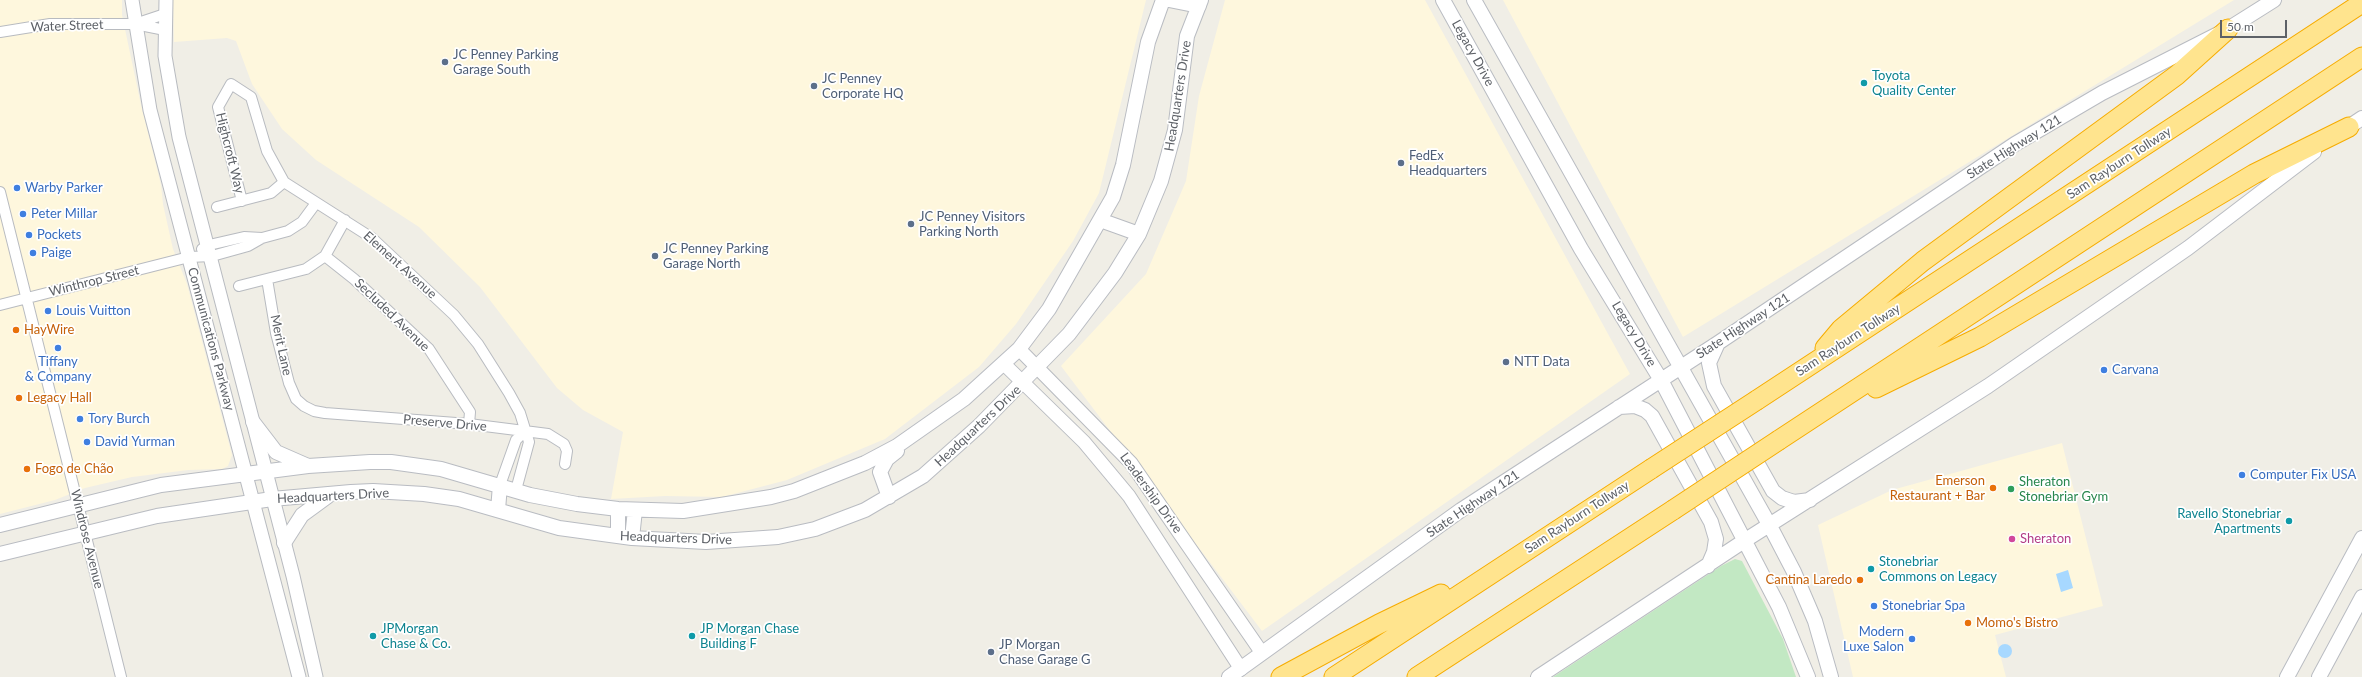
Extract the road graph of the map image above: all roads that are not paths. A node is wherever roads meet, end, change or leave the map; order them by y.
1 (132, 0) edge
2 (166, 0) edge
3 (1163, 0) edge
4 (1169, 0) edge
5 (1443, 0) edge
6 (1474, 0) edge
7 (2274, 0) edge
8 (1200, 3) edge
9 (2362, 3) edge
10 (165, 14) junction
11 (135, 24) junction
12 (165, 30) junction
13 (2228, 30) junction
14 (0, 32) edge
15 (2362, 58) edge
16 (230, 84) joint
17 (2355, 122) edge
18 (284, 182) junction
19 (0, 192) edge
20 (242, 201) junction
21 (316, 203) junction
22 (216, 207) dead end
23 (345, 220) junction
24 (1100, 220) junction
25 (1139, 234) junction
26 (210, 250) junction
27 (325, 256) junction
28 (189, 257) junction
29 (267, 279) junction
30 (239, 286) dead end
31 (28, 298) junction
32 (0, 305) edge
33 (1718, 344) junction
34 (1019, 349) junction
35 (1813, 363) junction
36 (1004, 364) junction
37 (1682, 366) junction
38 (1038, 368) junction
39 (1661, 380) junction
40 (1024, 382) junction
41 (304, 406) joint
42 (1619, 407) junction
43 (1818, 415) junction
44 (253, 422) junction
45 (932, 423) junction
46 (469, 424) junction
47 (525, 431) junction
48 (565, 464) dead end
49 (308, 466) junction
50 (265, 472) junction
51 (247, 474) junction
52 (500, 485) junction
53 (516, 490) junction
54 (331, 494) junction
55 (889, 497) junction
56 (272, 499) junction
57 (1810, 500) junction
58 (254, 502) junction
59 (78, 505) junction
60 (618, 509) junction
61 (498, 510) junction
62 (635, 510) junction
63 (0, 525) edge
64 (1770, 526) junction
65 (86, 532) junction
66 (625, 537) junction
67 (2362, 538) edge
68 (1744, 541) junction
69 (284, 543) junction
70 (0, 554) edge
71 (1511, 560) junction
72 (1708, 566) junction
73 (2362, 597) edge
74 (1262, 653) junction
75 (1241, 669) junction
76 (121, 677) edge
77 (299, 677) edge
78 (316, 677) edge
79 (1229, 677) edge
80 (1281, 677) edge
81 (1334, 677) edge
82 (1417, 677) edge
83 (1538, 677) edge
84 (1808, 677) edge
85 (1831, 677) edge
86 (2287, 677) edge
87 (2320, 677) edge

1 - 11 street, Communications Parkway
2 - 10 street, Communications Parkway
3 - 24 main road, Headquarters Drive
4 - 8 main road
5 - 39 main road, Legacy Drive
6 - 37 main road, Legacy Drive
7 - 13 main road, State Highway 121
8 - 25 main road, Headquarters Drive
9 - 35 highway, Sam Rayburn Tollway
10 - 11 street, Water Street
10 - 12 street, Communications Parkway
11 - 12 street, Water Street
11 - 14 street, Water Street
11 - 28 street, Communications Parkway
12 - 26 street, Communications Parkway
13 - 33 main road, State Highway 121
13 - 35 highway
15 - 43 highway
16 - 18 street, Element Avenue
16 - 20 street, Highcroft Way
17 - 43 highway
17 - 57 main road
18 - 20 street
18 - 21 street, Element Avenue
19 - 31 street, Windrose Avenue
20 - 22 street
21 - 23 street, Element Avenue
21 - 26 street, Winthrop Street
23 - 27 street
23 - 47 street, Element Avenue
24 - 25 main road
24 - 34 main road, Headquarters Drive
25 - 38 main road, Headquarters Drive
26 - 28 street, Winthrop Street
26 - 44 street, Communications Parkway
27 - 29 street
27 - 46 street, Secluded Avenue
28 - 31 street, Winthrop Street
28 - 51 street, Communications Parkway
29 - 30 street
29 - 41 street, Merit Lane
31 - 32 street, Winthrop Street
31 - 59 street, Windrose Avenue
33 - 37 main road, State Highway 121
33 - 57 main road
34 - 36 main road, Headquarters Drive
34 - 38 street, Leadership Drive
35 - 71 highway, Sam Rayburn Tollway, bridge
36 - 40 street, Leadership Drive
36 - 45 main road, Headquarters Drive
37 - 39 main road, State Highway 121
37 - 64 main road, Legacy Drive
38 - 40 main road, Headquarters Drive
38 - 74 street, Leadership Drive
39 - 42 main road, State Highway 121
39 - 68 main road, Legacy Drive
40 - 55 main road, Headquarters Drive
40 - 75 street, Leadership Drive
41 - 46 street, Preserve Drive
42 - 72 main road
42 - 74 main road, State Highway 121
43 - 82 highway, bridge
44 - 49 main road
44 - 50 street, Communications Parkway
45 - 55 main road
45 - 62 main road, Headquarters Drive
46 - 47 street, Preserve Drive
47 - 48 street, Preserve Drive
47 - 52 street
47 - 53 street, Element Avenue
49 - 50 main road, Headquarters Drive
49 - 52 main road, Headquarters Drive
50 - 51 main road, Headquarters Drive
50 - 56 street, Communications Parkway
51 - 58 street, Communications Parkway
51 - 59 main road, Headquarters Drive
52 - 53 main road, Headquarters Drive
52 - 61 main road
53 - 60 main road, Headquarters Drive
53 - 61 main road
54 - 56 main road, Headquarters Drive
54 - 61 main road, Headquarters Drive
54 - 69 main road
55 - 66 main road, Headquarters Drive
56 - 58 main road, Headquarters Drive
56 - 69 street, Communications Parkway
57 - 64 main road
58 - 65 main road, Headquarters Drive
58 - 77 street, Communications Parkway
59 - 63 main road, Headquarters Drive
59 - 65 street, Windrose Avenue
60 - 62 main road, Headquarters Drive
60 - 66 main road
61 - 66 main road, Headquarters Drive
62 - 66 main road
64 - 68 main road
64 - 85 main road, Legacy Drive
65 - 70 main road, Headquarters Drive
65 - 76 street, Windrose Avenue
67 - 86 main road
68 - 72 main road
68 - 84 main road, Legacy Drive
69 - 78 street, Communications Parkway
71 - 80 highway
71 - 81 highway, Sam Rayburn Tollway
72 - 83 main road
73 - 87 main road
74 - 75 main road, State Highway 121
75 - 79 main road, State Highway 121

